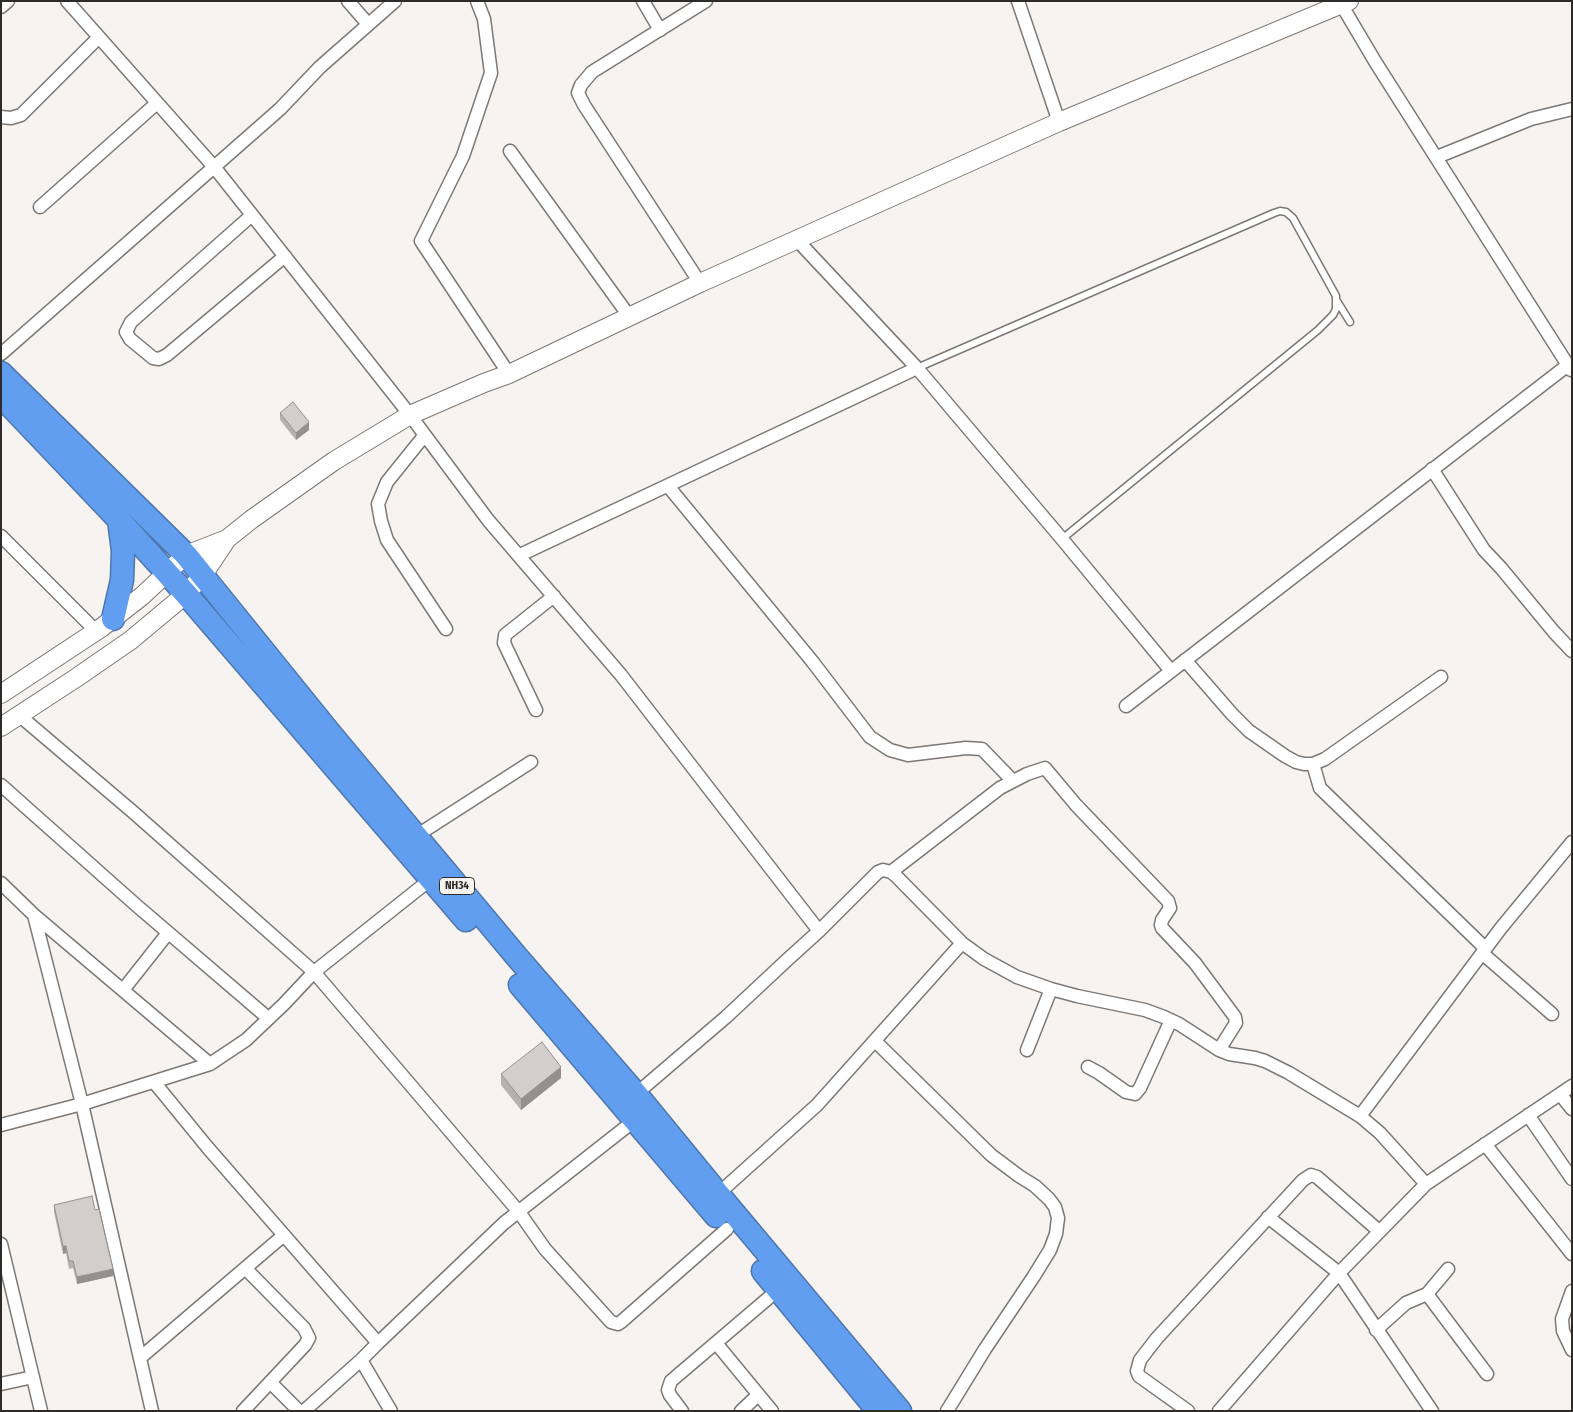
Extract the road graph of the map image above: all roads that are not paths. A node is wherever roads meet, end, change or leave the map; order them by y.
1 (8, 1) edge
2 (67, 1) edge
3 (348, 1) edge
4 (395, 1) edge
5 (477, 1) edge
6 (642, 1) edge
7 (706, 1) edge
8 (1018, 1) edge
9 (1343, 2) edge
10 (1, 7) edge
11 (368, 24) junction
12 (660, 30) junction
13 (99, 37) junction
14 (157, 103) junction
15 (1572, 109) edge
16 (1, 117) edge
17 (1060, 122) junction
18 (510, 151) dead end
19 (1437, 157) junction
20 (215, 168) junction
21 (40, 207) dead end
22 (252, 215) junction
23 (797, 240) junction
24 (285, 256) junction
25 (700, 283) junction
26 (1337, 301) junction
27 (629, 316) junction
28 (1350, 322) dead end
29 (1, 354) edge
30 (917, 368) junction
31 (1570, 368) edge
32 (1, 373) edge
33 (509, 374) junction
34 (1, 396) edge
35 (410, 415) junction
36 (424, 436) junction
37 (1432, 470) junction
38 (668, 486) junction
39 (119, 520) junction
40 (1, 536) edge
41 (227, 539) junction
42 (1062, 539) junction
43 (186, 555) junction
44 (520, 555) junction
45 (167, 573) junction
46 (203, 575) junction
47 (186, 594) junction
48 (554, 596) junction
49 (105, 625) junction
50 (446, 629) dead end
51 (1572, 651) edge
52 (1186, 660) junction
53 (1171, 671) junction
54 (1441, 677) dead end
55 (1, 694) edge
56 (1126, 706) dead end
57 (536, 710) dead end
58 (20, 716) junction
59 (1, 727) edge
60 (531, 762) dead end
61 (1313, 764) junction
62 (1013, 781) junction
63 (1, 785) edge
64 (416, 836) junction
65 (1572, 842) edge
66 (891, 872) junction
67 (431, 879) junction
68 (1, 883) edge
69 (34, 915) junction
70 (819, 931) junction
71 (168, 933) junction
72 (962, 943) junction
73 (1484, 951) junction
74 (314, 972) junction
75 (1051, 989) junction
76 (122, 990) junction
77 (1552, 1014) dead end
78 (268, 1018) junction
79 (1171, 1020) junction
80 (875, 1041) junction
81 (1027, 1050) dead end
82 (1219, 1050) junction
83 (210, 1064) junction
84 (1088, 1067) dead end
85 (154, 1082) junction
86 (1572, 1086) edge
87 (636, 1094) junction
88 (1560, 1094) junction
89 (82, 1104) junction
90 (1572, 1108) edge
91 (1360, 1116) junction
92 (1528, 1116) junction
93 (635, 1120) junction
94 (1, 1125) edge
95 (1485, 1144) junction
96 (1572, 1179) edge
97 (1426, 1184) junction
98 (718, 1194) junction
99 (519, 1212) junction
100 (1268, 1217) junction
101 (727, 1229) junction
102 (1379, 1231) junction
103 (284, 1235) junction
104 (1, 1244) edge
105 (1572, 1254) edge
106 (245, 1268) junction
107 (1448, 1269) dead end
108 (1339, 1274) junction
109 (779, 1289) junction
110 (1572, 1291) edge
111 (1427, 1294) junction
112 (1376, 1330) junction
113 (378, 1343) junction
114 (716, 1343) junction
115 (1572, 1350) edge
116 (140, 1358) junction
117 (362, 1360) junction
118 (1487, 1374) dead end
119 (33, 1377) junction
120 (270, 1382) junction
121 (1, 1384) edge
122 (758, 1395) junction
123 (41, 1411) edge
124 (152, 1411) edge
125 (243, 1411) edge
126 (299, 1411) edge
127 (304, 1411) edge
128 (391, 1411) edge
129 (682, 1411) edge
130 (741, 1411) edge
131 (772, 1411) edge
132 (878, 1411) edge
133 (900, 1411) edge
134 (947, 1411) edge
135 (1188, 1411) edge
136 (1219, 1411) edge
137 (1432, 1411) edge

1 - 10 street
2 - 13 street
3 - 11 street
4 - 11 street
5 - 33 street
6 - 12 street
7 - 12 street
8 - 17 street
9 - 17 street
9 - 19 street
11 - 20 street
12 - 25 street
13 - 14 street
13 - 16 street
14 - 20 street
14 - 21 street
15 - 19 street
17 - 23 street
18 - 27 street
19 - 31 street
20 - 22 street
20 - 29 street
22 - 24 street
22 - 24 street
23 - 25 street
23 - 30 street
24 - 35 street
25 - 27 street
26 - 28 lane
26 - 30 lane
26 - 42 lane
27 - 33 street
30 - 38 street
30 - 42 street
31 - 37 street
32 - 43 highway, NH34
33 - 35 street
34 - 39 highway, NH34
35 - 36 street
35 - 41 street
36 - 44 street
36 - 50 street
37 - 51 street
37 - 52 street
38 - 44 street
38 - 62 street
39 - 45 highway, NH34
39 - 49 highway
40 - 49 street
41 - 43 street
41 - 46 street
42 - 53 street
43 - 45 street
43 - 46 highway, NH34
44 - 48 street
45 - 47 highway, NH34
45 - 49 street
46 - 47 street
46 - 64 highway, NH34
47 - 58 street
47 - 67 highway, NH34
48 - 57 street
48 - 70 street
49 - 55 street
52 - 53 street
52 - 61 street
53 - 56 street
54 - 61 street
58 - 59 street
58 - 74 street
60 - 64 street
61 - 73 street
62 - 66 street
62 - 82 street
63 - 71 street
64 - 87 highway, NH34
65 - 73 street
66 - 70 street
66 - 72 street
67 - 74 street
67 - 93 highway, NH34
68 - 69 street
69 - 76 street
69 - 89 street
70 - 87 street
71 - 76 street
71 - 78 street
72 - 75 street
72 - 80 street
73 - 77 street
73 - 91 street
74 - 78 street
74 - 99 street
75 - 79 street
75 - 81 street
76 - 83 street
78 - 83 street
79 - 82 street
79 - 84 street
80 - 98 street
80 - 134 street
82 - 91 street
83 - 85 street
85 - 89 street
85 - 103 street
86 - 88 street
87 - 98 highway, NH34
88 - 90 street
88 - 92 street
89 - 94 street
89 - 116 street
91 - 97 street
92 - 95 street
92 - 96 street
93 - 99 street
93 - 101 highway, NH34
95 - 97 street
95 - 105 street
97 - 102 street
98 - 133 highway, NH34
99 - 101 street
99 - 113 street
100 - 102 street
100 - 108 street
100 - 135 street
101 - 109 highway, NH34
102 - 108 street
103 - 106 street
103 - 113 street
104 - 119 street
106 - 116 street
106 - 120 street
107 - 111 street
108 - 112 street
108 - 136 street
109 - 114 street
109 - 132 highway, NH34
110 - 115 street
111 - 112 street
111 - 118 street
112 - 137 street
113 - 117 street
114 - 122 street
114 - 129 street
116 - 124 street
117 - 127 street
117 - 128 street
119 - 121 street
119 - 123 street
120 - 125 street
120 - 126 street
122 - 130 street
122 - 131 street

